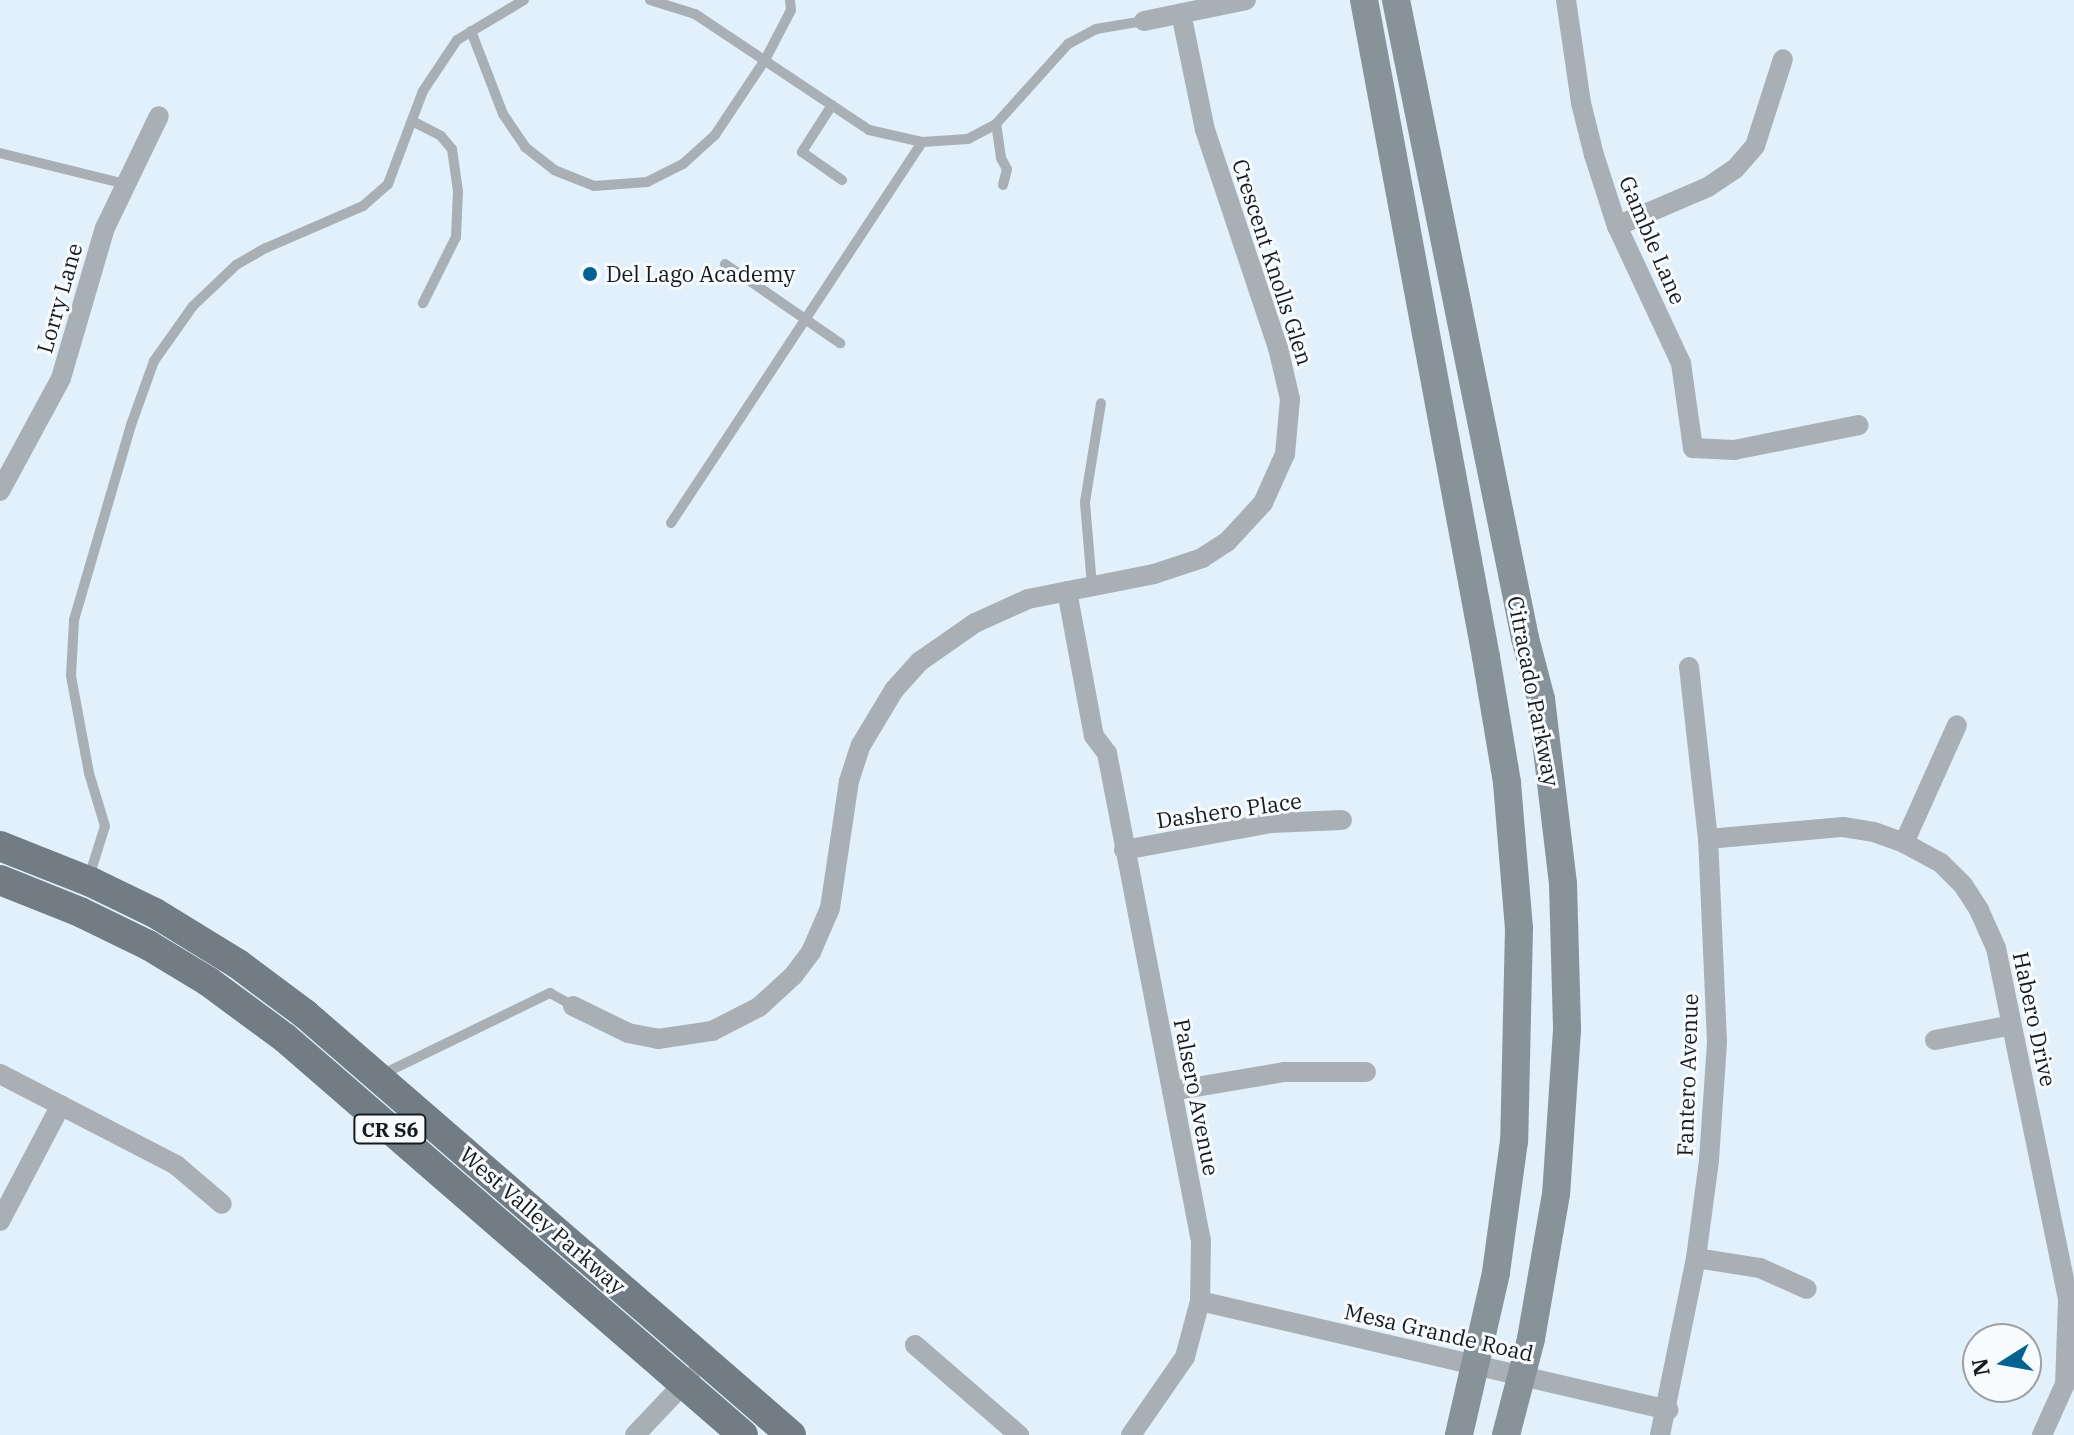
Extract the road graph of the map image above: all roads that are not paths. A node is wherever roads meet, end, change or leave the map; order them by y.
1 (524, 0) edge
2 (650, 0) edge
3 (790, 0) edge
4 (1246, 0) edge
5 (1364, 0) edge
6 (1396, 0) edge
7 (1566, 0) edge
8 (1181, 13) junction
9 (1144, 21) joint
10 (471, 31) junction
11 (1783, 59) dead end
12 (765, 60) junction
13 (832, 105) junction
14 (159, 116) dead end
15 (414, 122) junction
16 (996, 124) junction
17 (922, 142) junction
18 (0, 153) edge
19 (842, 180) dead end
20 (125, 184) junction
21 (1003, 185) dead end
22 (1617, 226) junction
23 (725, 264) dead end
24 (423, 303) dead end
25 (806, 319) junction
26 (840, 343) dead end
27 (1101, 403) dead end
28 (1859, 425) dead end
29 (0, 491) edge
30 (671, 523) dead end
31 (1092, 586) junction
32 (1067, 591) junction
33 (1689, 667) dead end
34 (1957, 725) dead end
35 (1342, 820) dead end
36 (1708, 839) junction
37 (1904, 843) junction
38 (0, 846) edge
39 (1124, 850) junction
40 (0, 880) edge
41 (88, 880) junction
42 (573, 1006) joint
43 (2012, 1025) junction
44 (1935, 1040) dead end
45 (1366, 1072) dead end
46 (0, 1074) edge
47 (378, 1077) junction
48 (1172, 1091) junction
49 (61, 1105) junction
50 (222, 1204) dead end
51 (0, 1221) edge
52 (1696, 1258) junction
53 (1807, 1289) dead end
54 (1200, 1301) junction
55 (915, 1345) dead end
56 (705, 1361) junction
57 (1477, 1366) junction
58 (1522, 1377) junction
59 (684, 1384) junction
60 (1668, 1410) junction
61 (635, 1435) edge
62 (743, 1435) edge
63 (791, 1435) edge
64 (1019, 1435) edge
65 (1131, 1435) edge
66 (1459, 1435) edge
67 (1506, 1435) edge
68 (1660, 1435) edge
69 (2042, 1435) edge

1 - 10 lane
2 - 12 lane
3 - 12 lane
4 - 8 street
5 - 57 street, Citracado Parkway
6 - 58 street, Citracado Parkway
7 - 22 street, Gamble Lane
8 - 9 street
8 - 31 street, Crescent Knolls Glen
9 - 16 lane
10 - 12 lane
10 - 15 lane
11 - 22 street
12 - 13 lane
13 - 17 lane
13 - 19 lane
14 - 20 street, Lorry Lane
15 - 24 lane
15 - 41 lane
16 - 17 lane
16 - 21 lane
17 - 25 lane
18 - 20 lane
20 - 29 street, Lorry Lane
22 - 28 street, Gamble Lane
23 - 25 lane
25 - 26 lane
25 - 30 lane
27 - 31 lane
31 - 32 street, Crescent Knolls Glen
32 - 39 street, Palsero Avenue
32 - 42 street, Crescent Knolls Glen
33 - 36 street, Fantero Avenue
34 - 37 street
35 - 39 street, Dashero Place
36 - 37 street, Habero Drive
36 - 52 street, Fantero Avenue
37 - 43 street, Habero Drive
38 - 41 main road, West Valley Parkway / CR S6
39 - 48 street, Palsero Avenue
40 - 59 main road, West Valley Parkway / CR S6
41 - 47 main road, West Valley Parkway / CR S6
42 - 47 lane
43 - 44 street
43 - 69 street, Habero Drive
45 - 48 street
46 - 49 street
47 - 56 main road, West Valley Parkway / CR S6
48 - 54 street, Palsero Avenue
49 - 50 street
49 - 51 street
52 - 53 street
52 - 60 street, Fantero Avenue
54 - 57 street, Mesa Grande Road
54 - 65 street, Palsero Avenue
55 - 64 street
56 - 59 street
56 - 63 main road, West Valley Parkway / CR S6
57 - 58 street, Mesa Grande Road
57 - 66 street, Citracado Parkway
58 - 60 street, Mesa Grande Road
58 - 67 street, Citracado Parkway
59 - 61 street
59 - 62 main road, West Valley Parkway / CR S6
60 - 68 street, Fantero Avenue

